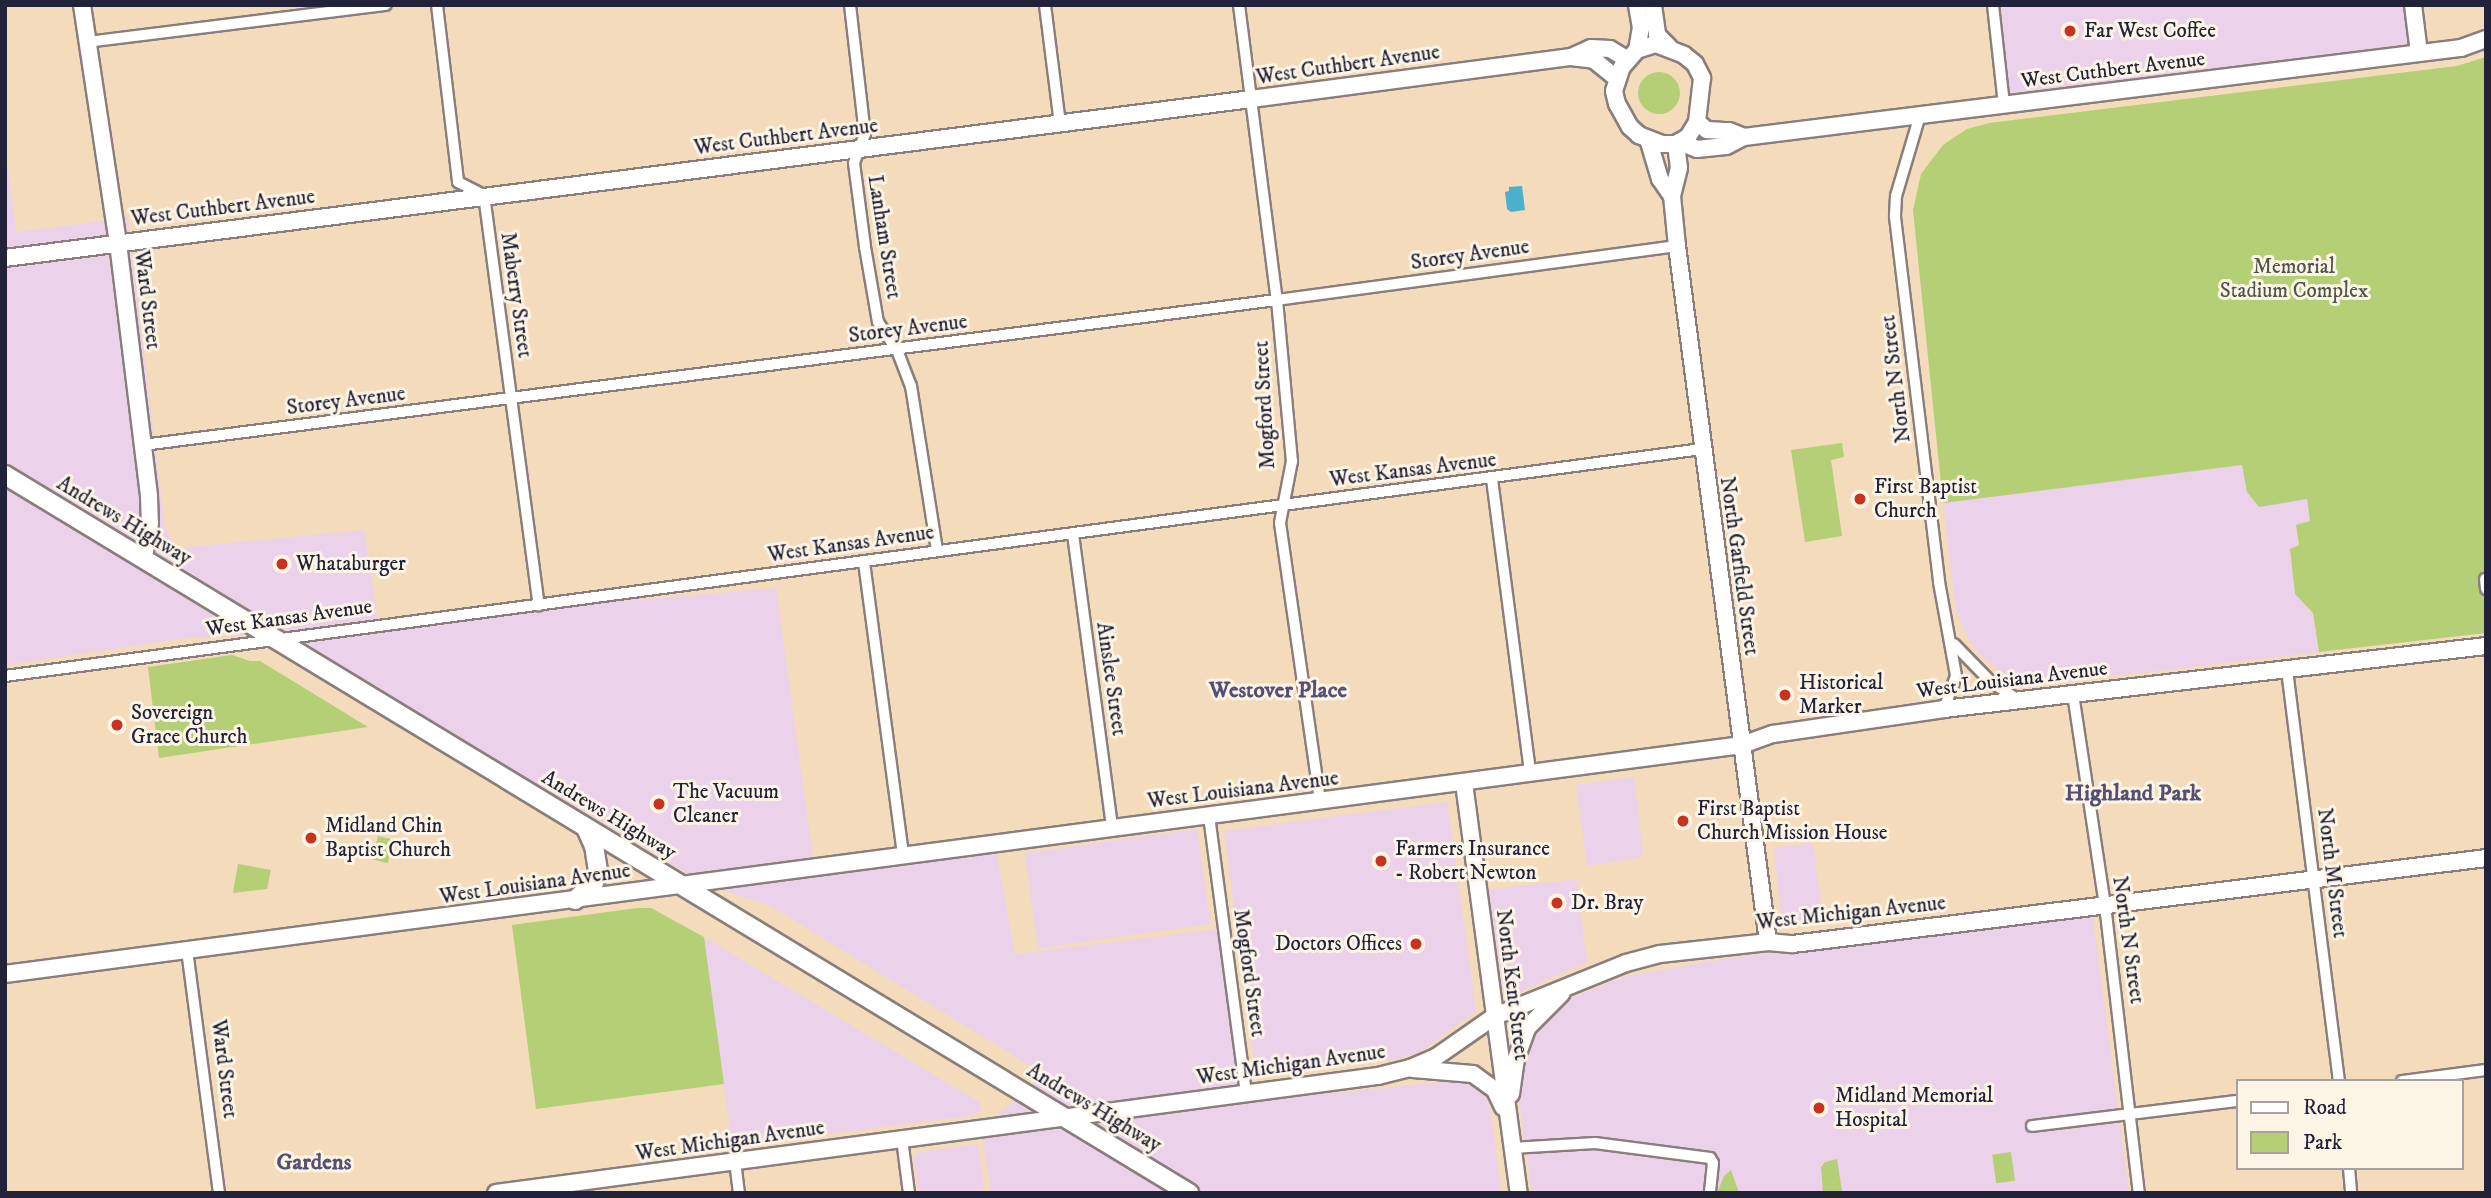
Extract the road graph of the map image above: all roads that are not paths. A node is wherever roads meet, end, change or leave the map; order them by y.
1 (82, 5) edge
2 (386, 5) edge
3 (437, 5) edge
4 (850, 5) edge
5 (1045, 5) edge
6 (1240, 5) edge
7 (1637, 5) edge
8 (1653, 5) edge
9 (1993, 5) edge
10 (2413, 5) edge
11 (2486, 38) edge
12 (87, 42) junction
13 (1669, 47) junction
14 (2419, 54) junction
15 (1633, 55) junction
16 (1572, 57) junction
17 (1616, 78) junction
18 (1251, 99) junction
19 (2004, 105) junction
20 (1920, 114) junction
21 (1697, 122) junction
22 (1060, 124) junction
23 (1744, 137) junction
24 (1648, 139) junction
25 (1677, 143) junction
26 (860, 149) junction
27 (484, 195) junction
28 (1672, 197) junction
29 (118, 243) junction
30 (1677, 246) junction
31 (5, 258) edge
32 (1277, 300) junction
33 (897, 350) junction
34 (511, 400) junction
35 (143, 445) junction
36 (1702, 449) junction
37 (5, 475) edge
38 (1492, 479) junction
39 (1283, 506) junction
40 (1073, 534) junction
41 (937, 551) junction
42 (144, 558) junction
43 (864, 562) junction
44 (540, 605) junction
45 (274, 640) junction
46 (1952, 642) junction
47 (2486, 646) edge
48 (2287, 670) junction
49 (5, 676) edge
50 (2073, 694) junction
51 (2017, 699) junction
52 (1944, 709) junction
53 (1742, 745) junction
54 (1530, 773) junction
55 (1464, 783) junction
56 (1320, 801) junction
57 (1209, 816) junction
58 (1112, 828) junction
59 (587, 830) junction
60 (903, 855) junction
61 (2486, 858) edge
62 (2314, 879) junction
63 (681, 885) junction
64 (575, 900) junction
65 (2105, 905) junction
66 (1768, 942) junction
67 (187, 950) junction
68 (5, 974) edge
69 (1569, 987) junction
70 (1494, 1016) junction
71 (1410, 1068) junction
72 (2486, 1070) edge
73 (2339, 1079) edge
74 (2417, 1079) edge
75 (1246, 1094) junction
76 (2236, 1101) edge
77 (2131, 1114) junction
78 (1065, 1117) junction
79 (1508, 1117) junction
80 (2032, 1125) dead end
81 (902, 1139) junction
82 (1512, 1148) junction
83 (735, 1161) junction
84 (2348, 1170) edge
85 (219, 1193) edge
86 (496, 1193) edge
87 (739, 1193) edge
88 (909, 1193) edge
89 (1189, 1193) edge
90 (1519, 1193) edge
91 (1710, 1193) edge
92 (2139, 1193) edge
93 (2351, 1193) edge

1 - 12 street, Ward Street
2 - 12 street
3 - 27 street
4 - 26 street, Lanham Street
5 - 22 street
6 - 18 street, Mogford Street
7 - 15 street
8 - 13 street
9 - 19 street
10 - 14 street
11 - 14 street, West Cuthbert Avenue
12 - 29 street, Ward Street
13 - 15 street
13 - 21 street
14 - 19 street, West Cuthbert Avenue
15 - 16 street, West Cuthbert Avenue
15 - 17 street
16 - 17 street, West Cuthbert Avenue
16 - 18 street, West Cuthbert Avenue
17 - 24 street
18 - 22 street, West Cuthbert Avenue
18 - 32 street, Mogford Street
19 - 20 street, West Cuthbert Avenue
20 - 23 street, West Cuthbert Avenue
20 - 46 street, North N Street
21 - 23 street, West Cuthbert Avenue
21 - 25 street
22 - 26 street, West Cuthbert Avenue
23 - 25 street, West Cuthbert Avenue
24 - 25 street
24 - 28 street
25 - 28 street
26 - 27 street, West Cuthbert Avenue
26 - 33 street, Lanham Street
27 - 29 street, West Cuthbert Avenue
27 - 34 street, Maberry Street
28 - 30 street, North Garfield Street
29 - 31 street, West Cuthbert Avenue
29 - 35 street, Ward Street
30 - 32 street, Storey Avenue
30 - 36 street, North Garfield Street
32 - 33 street, Storey Avenue
32 - 39 street, Mogford Street
33 - 34 street, Storey Avenue
33 - 41 street, Lanham Street
34 - 35 street, Storey Avenue
34 - 44 street, Maberry Street
35 - 42 street, Ward Street
36 - 38 street, West Kansas Avenue
36 - 53 street, North Garfield Street
37 - 42 main road, Andrews Highway
38 - 39 street, West Kansas Avenue
38 - 54 street
39 - 40 street, West Kansas Avenue
39 - 56 street, Mogford Street
40 - 41 street, West Kansas Avenue
40 - 58 street, Ainslee Street
41 - 43 street, West Kansas Avenue
42 - 45 main road, Andrews Highway
43 - 44 street, West Kansas Avenue
43 - 60 street
44 - 45 street, West Kansas Avenue
45 - 49 street, West Kansas Avenue
45 - 59 main road, Andrews Highway
46 - 51 street
46 - 52 street, North N Street
47 - 48 street, West Louisiana Avenue
48 - 50 street, West Louisiana Avenue
48 - 62 street, North M Street
50 - 51 street, West Louisiana Avenue
50 - 65 street, North N Street
51 - 52 street, West Louisiana Avenue
52 - 53 street, West Louisiana Avenue
53 - 54 street, West Louisiana Avenue
53 - 66 street, North Garfield Street
54 - 55 street, West Louisiana Avenue
55 - 56 street, West Louisiana Avenue
55 - 70 street, North Kent Street
56 - 57 street, West Louisiana Avenue
57 - 58 street, West Louisiana Avenue
57 - 75 street, Mogford Street
58 - 60 street, West Louisiana Avenue
59 - 63 main road, Andrews Highway
59 - 64 main road
60 - 63 street, West Louisiana Avenue
61 - 62 street, West Michigan Avenue
62 - 65 street, West Michigan Avenue
62 - 73 street, North M Street
63 - 64 street, West Louisiana Avenue
63 - 78 main road, Andrews Highway
64 - 67 street, West Louisiana Avenue
65 - 66 street, West Michigan Avenue
65 - 77 street, North N Street
66 - 69 street, West Michigan Avenue
67 - 68 street, West Louisiana Avenue
67 - 85 street, Ward Street
69 - 70 street, West Michigan Avenue
69 - 79 street
70 - 71 street, West Michigan Avenue
70 - 79 street, North Kent Street
71 - 75 street, West Michigan Avenue
71 - 79 street
72 - 74 street
75 - 78 street, West Michigan Avenue
76 - 77 street
77 - 80 street
77 - 92 street, North N Street
78 - 81 street, West Michigan Avenue
78 - 89 main road, Andrews Highway
79 - 82 street, North Kent Street
81 - 83 street, West Michigan Avenue
81 - 88 street
82 - 90 street, North Kent Street
82 - 91 street
83 - 86 street, West Michigan Avenue
83 - 87 street
84 - 93 street

